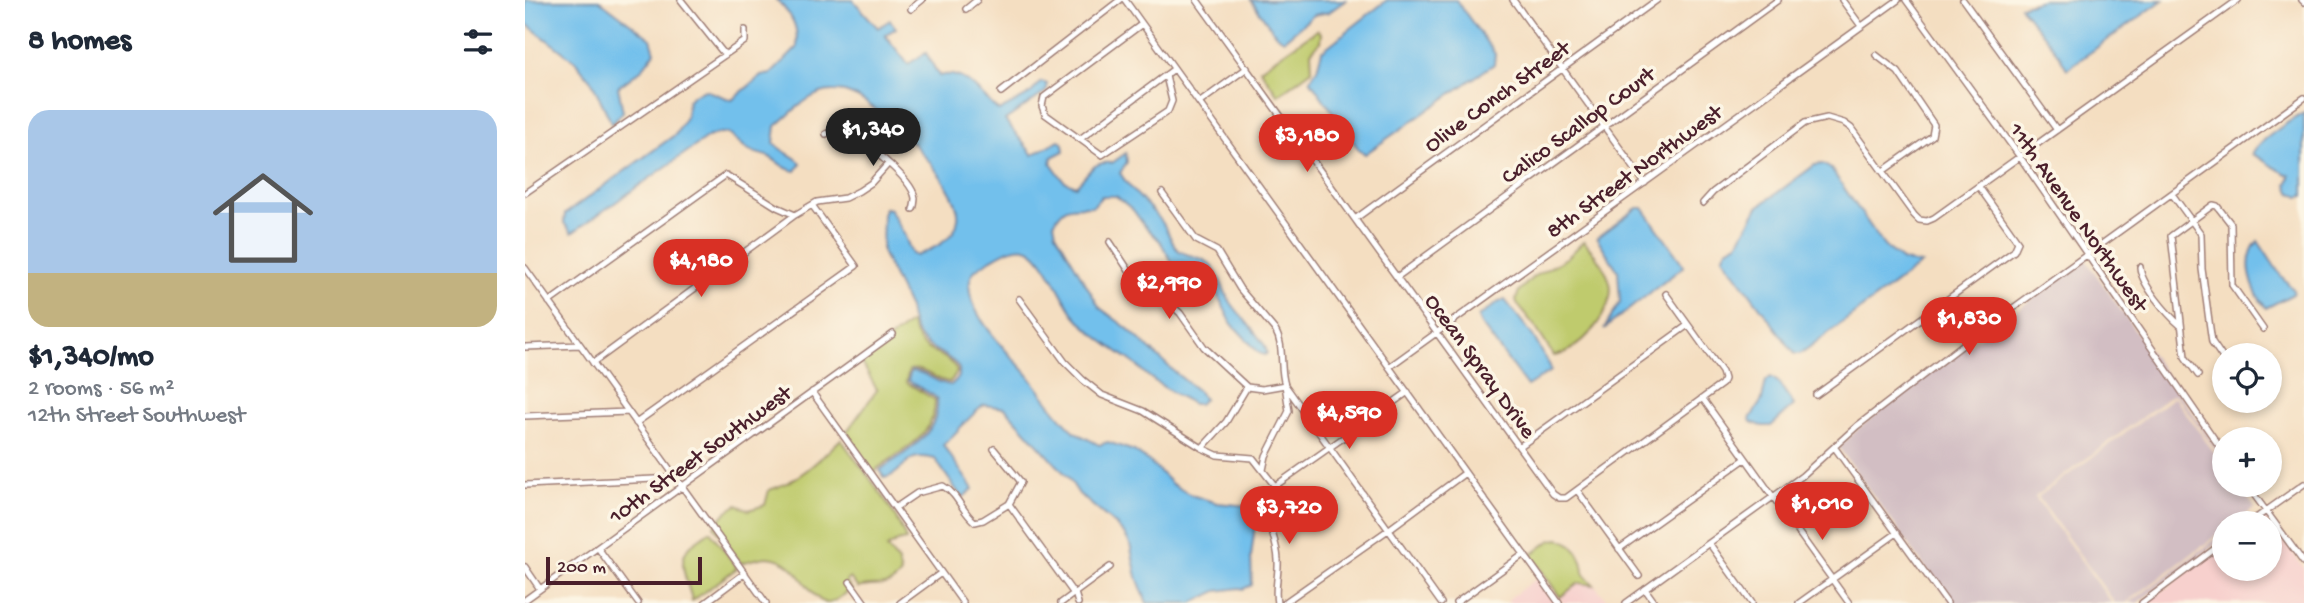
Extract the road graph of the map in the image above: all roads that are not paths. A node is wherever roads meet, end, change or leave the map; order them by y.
1 (681, 0) edge
2 (922, 0) edge
3 (977, 0) edge
4 (1122, 0) edge
5 (1197, 0) edge
6 (1513, 0) edge
7 (1657, 0) edge
8 (1778, 0) edge
9 (1842, 0) edge
10 (1898, 0) edge
11 (1906, 0) edge
12 (1963, 0) edge
13 (2238, 0) edge
14 (911, 9) dead end
15 (965, 9) dead end
16 (1142, 24) junction
17 (1861, 26) junction
18 (745, 30) dead end
19 (725, 55) junction
20 (1876, 55) dead end
21 (1247, 68) junction
22 (1174, 69) junction
23 (1563, 69) junction
24 (1166, 76) junction
25 (1002, 92) dead end
26 (2304, 99) edge
27 (1199, 103) junction
28 (1604, 126) junction
29 (2057, 130) junction
30 (826, 134) dead end
31 (1080, 139) junction
32 (2020, 158) junction
33 (888, 164) junction
34 (1883, 171) junction
35 (1645, 183) junction
36 (1979, 187) junction
37 (525, 193) edge
38 (1162, 193) dead end
39 (2172, 194) junction
40 (1703, 203) dead end
41 (812, 205) junction
42 (913, 209) dead end
43 (795, 215) junction
44 (1355, 219) junction
45 (2192, 221) junction
46 (1110, 242) dead end
47 (2087, 256) junction
48 (2140, 267) dead end
49 (525, 268) edge
50 (528, 276) edge
51 (1397, 277) junction
52 (1666, 295) dead end
53 (1019, 299) dead end
54 (549, 302) junction
55 (1688, 325) junction
56 (2181, 326) junction
57 (2263, 329) dead end
58 (893, 334) dead end
59 (1437, 334) junction
60 (2213, 343) edge
61 (580, 345) junction
62 (525, 347) edge
63 (593, 363) junction
64 (1389, 367) junction
65 (2198, 376) dead end
66 (1285, 385) junction
67 (1247, 387) junction
68 (811, 392) junction
69 (1408, 392) junction
70 (1816, 395) dead end
71 (1703, 399) junction
72 (628, 412) junction
73 (525, 416) edge
74 (636, 424) junction
75 (2212, 436) edge
76 (1519, 447) junction
77 (1202, 448) junction
78 (1835, 448) junction
79 (994, 449) dead end
80 (1329, 449) junction
81 (1745, 458) junction
82 (1263, 470) junction
83 (1465, 473) junction
84 (675, 478) junction
85 (2304, 484) edge
86 (525, 485) edge
87 (1275, 486) junction
88 (681, 487) junction
89 (1577, 490) junction
90 (1773, 497) junction
91 (2256, 497) edge
92 (1009, 504) junction
93 (894, 508) junction
94 (2266, 511) joint
95 (1388, 530) junction
96 (1897, 533) junction
97 (2282, 533) edge
98 (1709, 543) junction
99 (598, 548) junction
100 (1619, 549) junction
101 (2212, 551) edge
102 (1524, 554) junction
103 (2304, 563) edge
104 (525, 567) edge
105 (1110, 567) dead end
106 (745, 573) junction
107 (941, 573) junction
108 (1639, 576) dead end
109 (1832, 579) junction
110 (850, 582) dead end
111 (540, 589) junction
112 (1645, 589) junction
113 (1074, 593) junction
114 (525, 600) edge
115 (638, 603) edge
116 (705, 603) edge
117 (766, 603) edge
118 (865, 603) edge
119 (900, 603) edge
120 (963, 603) edge
121 (1061, 603) edge
122 (1078, 603) edge
123 (1277, 603) edge
124 (1284, 603) edge
125 (1441, 603) edge
126 (1456, 603) edge
127 (1559, 603) edge
128 (1626, 603) edge
129 (1655, 603) edge
130 (1752, 603) edge
131 (1799, 603) edge
132 (1849, 603) edge
133 (1947, 603) edge
134 (2141, 603) edge

1 - 19 street
2 - 14 street
3 - 15 street
4 - 16 street
4 - 25 street
5 - 21 street, Ocean Spray Drive
6 - 23 street
7 - 23 street, Olive Conch Street
8 - 28 street, Calico Scallop Court
9 - 17 street
10 - 17 street, 8th Street Northwest
11 - 32 street, 11th Avenue Northwest
12 - 29 street
13 - 29 street
16 - 22 street
16 - 31 street
17 - 35 street, 8th Street Northwest
18 - 19 street
19 - 37 street
20 - 34 street
21 - 27 street
21 - 44 street, Ocean Spray Drive
22 - 24 street
22 - 27 street
23 - 28 street
23 - 44 street, Olive Conch Street
24 - 31 street
24 - 31 street
26 - 39 street
27 - 64 street
28 - 35 street
28 - 51 street, Calico Scallop Court
29 - 32 street
30 - 33 street
32 - 36 street
32 - 47 street, 11th Avenue Northwest
33 - 41 street
33 - 42 street
34 - 36 street
34 - 40 street
35 - 59 street, 8th Street Northwest
36 - 70 street
38 - 66 street
39 - 45 street
39 - 47 street
41 - 43 street
41 - 74 street
43 - 54 street
43 - 63 street
44 - 51 street, Ocean Spray Drive
45 - 56 street
45 - 57 street
45 - 60 street
46 - 67 street
47 - 75 street, 11th Avenue Northwest
47 - 78 street
48 - 56 street
49 - 50 street
50 - 54 street
51 - 59 street, Ocean Spray Drive
52 - 55 street
53 - 77 street
54 - 61 street
55 - 71 street
55 - 76 street
56 - 65 street
58 - 68 street, 10th Street Southwest
59 - 64 street, 8th Street Northwest
59 - 76 street, Ocean Spray Drive
61 - 62 street
61 - 63 street
63 - 72 street
64 - 69 street
66 - 67 street
66 - 80 street
66 - 82 street
67 - 77 street
68 - 88 street, 10th Street Southwest
68 - 93 street
69 - 80 street
69 - 83 street
71 - 81 street
71 - 89 street
72 - 73 street
72 - 74 street
74 - 84 street
76 - 89 street, Ocean Spray Drive
77 - 82 street
78 - 90 street
78 - 96 street
79 - 92 street
80 - 87 street
80 - 95 street
81 - 90 street
81 - 100 street
82 - 87 street
83 - 95 street
83 - 102 street
84 - 86 street
84 - 88 street
85 - 94 street
87 - 123 street
88 - 99 street, 10th Street Southwest
88 - 106 street
89 - 100 street
90 - 98 street
90 - 109 street
91 - 94 street
92 - 93 street
92 - 113 street
93 - 107 street
95 - 124 street
95 - 125 street
96 - 109 street
96 - 133 street
97 - 103 street
98 - 112 street
98 - 130 street
99 - 111 street, 10th Street Southwest
99 - 115 street
100 - 108 street
101 - 134 street
102 - 126 street
102 - 127 street
104 - 111 street
105 - 113 street
106 - 116 street
106 - 117 street
107 - 119 street
107 - 120 street
109 - 131 street
109 - 132 street
110 - 118 street
111 - 114 street, 10th Street Southwest
112 - 128 street
112 - 129 street
113 - 121 street
113 - 122 street

